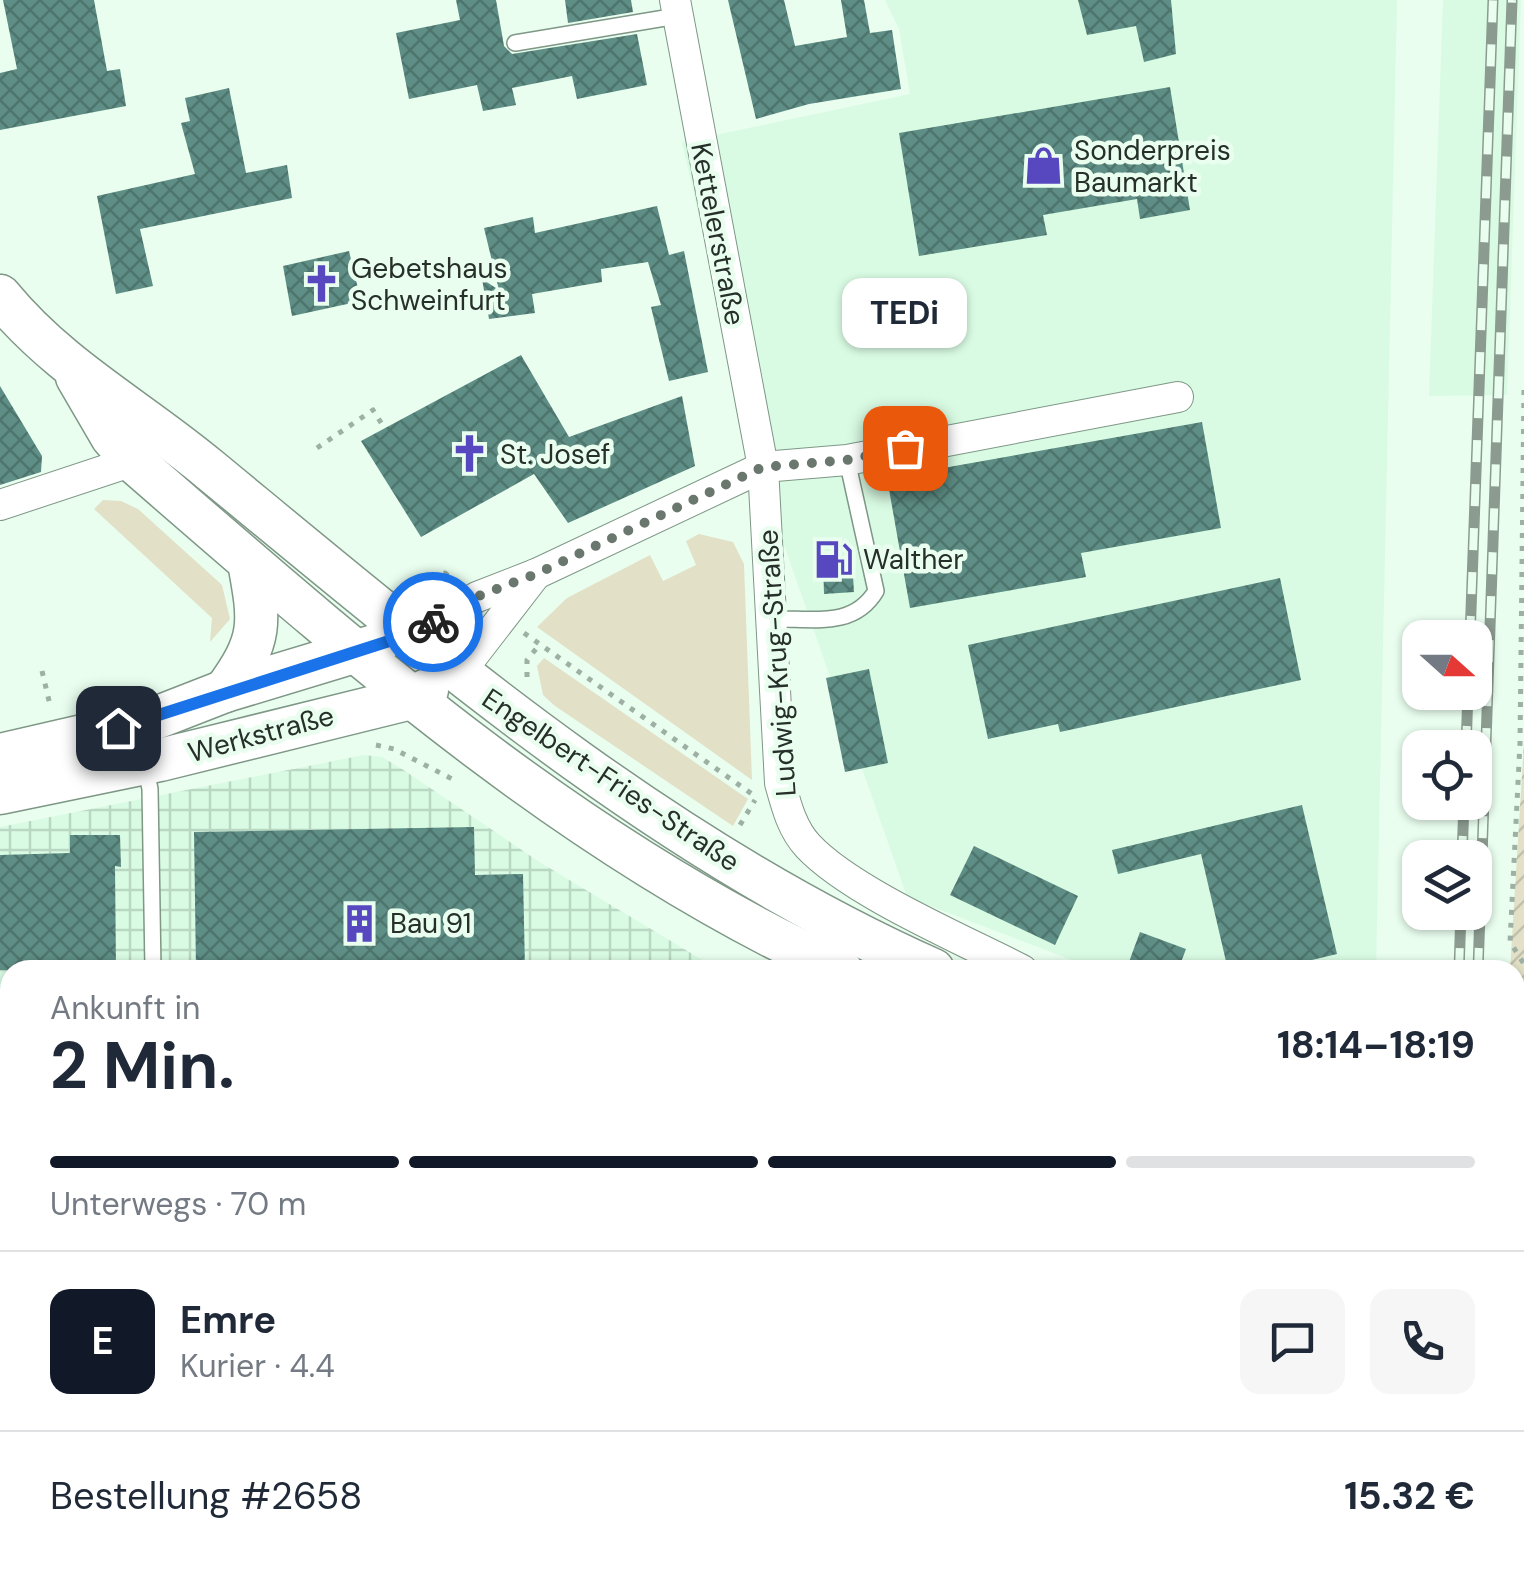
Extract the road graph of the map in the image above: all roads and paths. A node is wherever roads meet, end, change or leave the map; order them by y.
1 (676, 8) edge
2 (515, 43) dead end
3 (0, 296) edge
4 (74, 373) junction
5 (1524, 390) edge
6 (1178, 397) dead end
7 (384, 428) dead end
8 (317, 448) dead end
9 (847, 460) junction
10 (133, 461) junction
11 (763, 467) junction
12 (0, 505) edge
13 (249, 562) junction
14 (536, 574) junction
15 (772, 619) junction
16 (411, 634) junction
17 (540, 644) dead end
18 (358, 651) junction
19 (458, 674) junction
20 (225, 691) junction
21 (410, 698) junction
22 (368, 744) dead end
23 (0, 755) edge
24 (145, 763) junction
25 (469, 788) dead end
26 (0, 793) edge
27 (757, 798) junction
28 (787, 807) junction
29 (733, 852) junction
30 (153, 960) edge
31 (821, 960) edge
32 (916, 960) edge
33 (1003, 960) edge
34 (1521, 960) edge

1 - 2 lane
1 - 11 street, Kettelerstraße
3 - 4 main road, Engelbert-Fries-Straße
4 - 10 main road, Engelbert-Fries-Straße
4 - 16 main road, Engelbert-Fries-Straße
5 - 34 path
6 - 9 street
7 - 8 path
9 - 11 street
9 - 15 lane
10 - 12 street
10 - 13 main road, Engelbert-Fries-Straße
11 - 14 street
11 - 15 street, Ludwig-Krug-Straße
13 - 18 main road, Engelbert-Fries-Straße
13 - 20 main road
14 - 16 street
14 - 19 street
15 - 28 street, Ludwig-Krug-Straße
16 - 18 main road, Werkstraße
16 - 19 main road, Engelbert-Fries-Straße
17 - 27 path
18 - 20 main road, Werkstraße
18 - 21 main road, Engelbert-Fries-Straße
19 - 21 main road, Werkstraße
19 - 29 main road, Engelbert-Fries-Straße
20 - 23 main road, Werkstraße
21 - 24 main road, Werkstraße
21 - 31 main road, Engelbert-Fries-Straße
22 - 25 path
24 - 26 main road, Werkstraße
24 - 30 lane
27 - 28 path
27 - 29 path
28 - 33 street, Ludwig-Krug-Straße
29 - 32 main road, Engelbert-Fries-Straße

